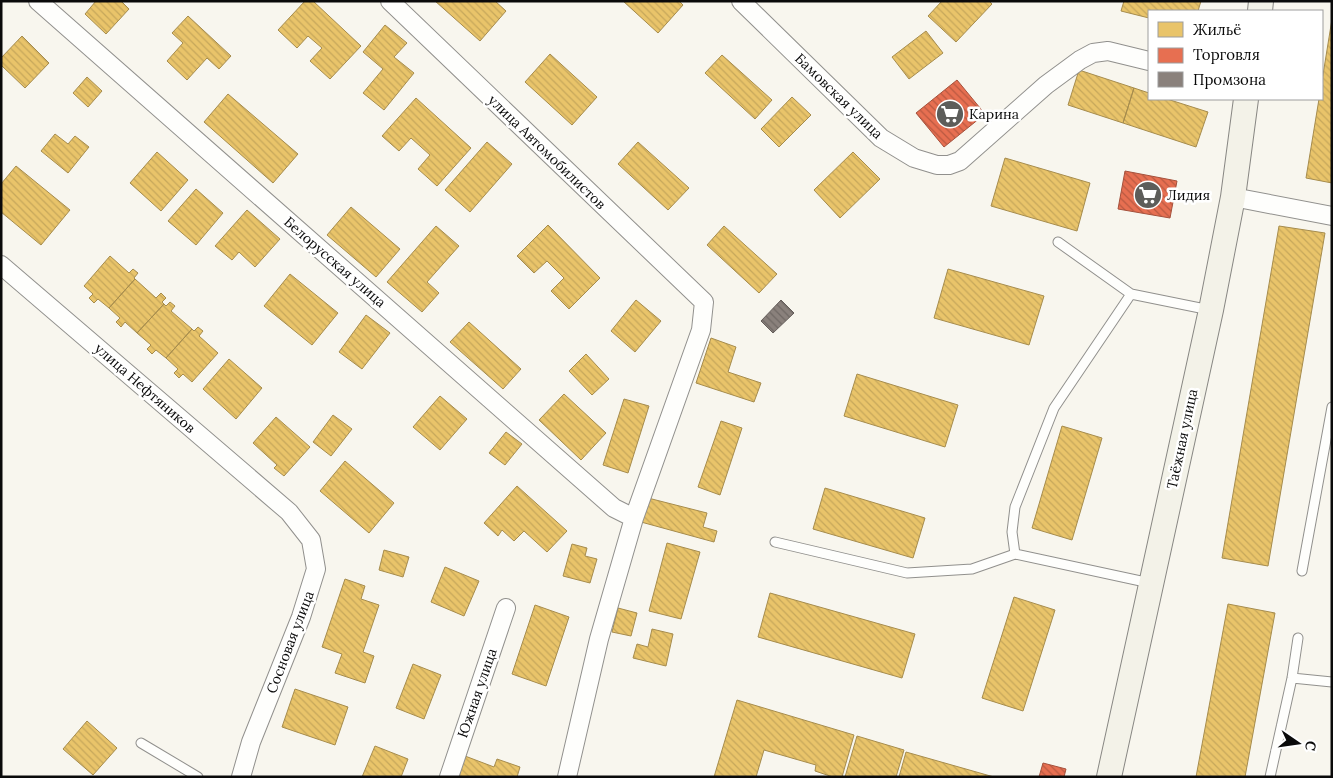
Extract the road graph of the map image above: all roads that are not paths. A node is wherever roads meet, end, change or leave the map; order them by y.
1 (38, 1) edge
2 (390, 1) edge
3 (741, 1) edge
4 (1148, 62) edge
5 (1246, 100) edge
6 (1234, 197) junction
7 (1332, 216) edge
8 (1058, 242) dead end
9 (1, 265) edge
10 (1131, 294) junction
11 (1210, 310) junction
12 (1332, 407) edge
13 (289, 512) joint
14 (634, 518) junction
15 (775, 542) dead end
16 (1015, 554) junction
17 (1302, 572) dead end
18 (1151, 584) junction
19 (506, 608) dead end
20 (1298, 638) dead end
21 (1292, 678) junction
22 (1332, 682) edge
23 (141, 743) dead end
24 (198, 777) edge
25 (241, 777) edge
26 (449, 777) edge
27 (567, 777) edge
28 (1109, 777) edge
29 (1270, 777) edge

1 - 14 street, Белорусская улица
2 - 14 street, улица Автомобилистов
3 - 4 street, Бамовская улица
5 - 6 main road, Таёжная улица
6 - 7 street
6 - 11 main road, Таёжная улица
8 - 10 lane
9 - 13 street, улица Нефтяников
10 - 11 lane
10 - 16 lane
11 - 18 main road, Таёжная улица
12 - 17 lane
13 - 25 street, Сосновая улица
14 - 27 street
15 - 16 lane
16 - 18 lane
18 - 28 main road, Таёжная улица
19 - 26 street, Южная улица
20 - 21 lane
21 - 22 lane
21 - 29 lane
23 - 24 lane

